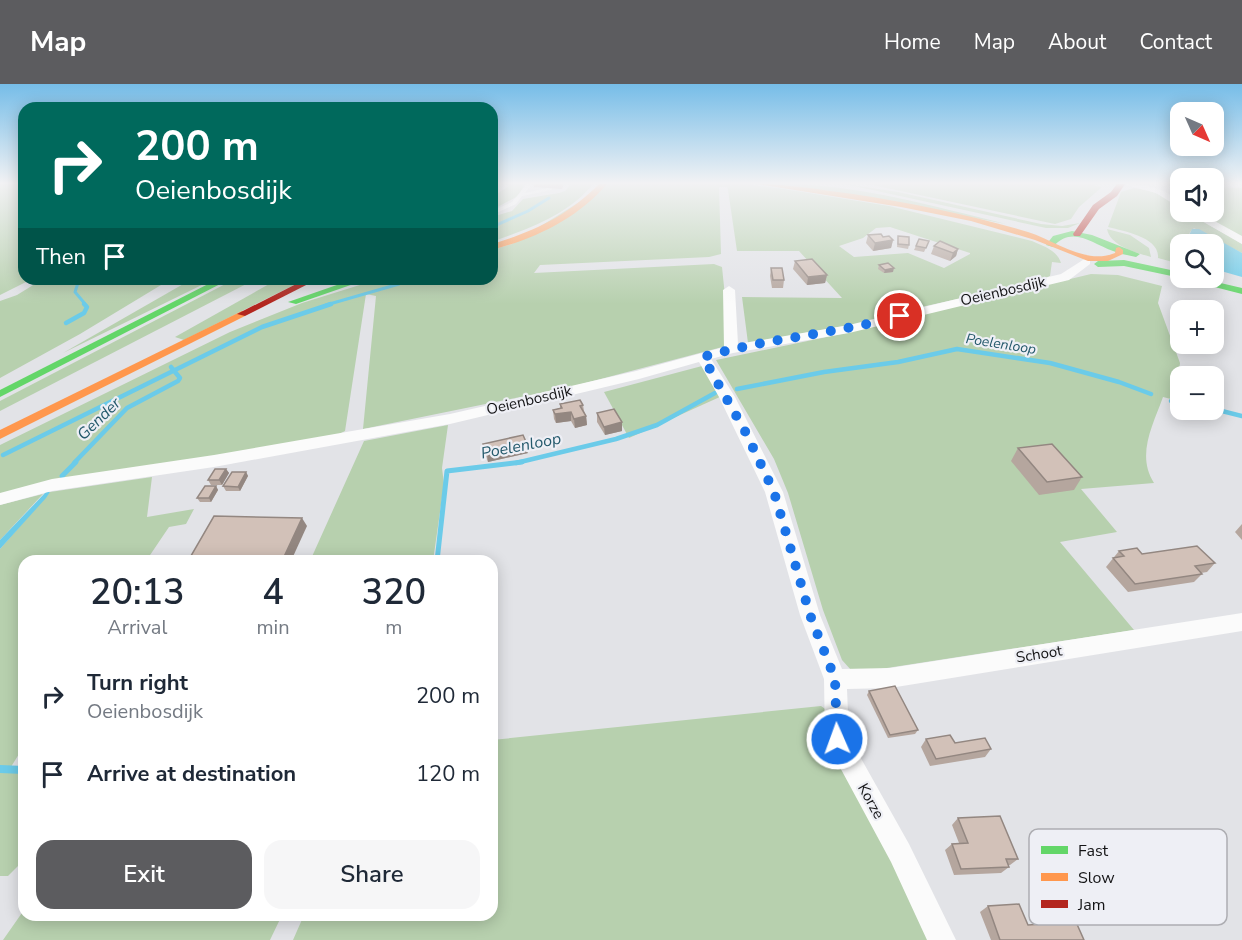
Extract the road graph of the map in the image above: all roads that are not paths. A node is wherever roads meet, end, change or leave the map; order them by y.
1 (553, 224) edge
2 (995, 224) edge
3 (1084, 224) edge
4 (1212, 224) edge
5 (1078, 233) junction
6 (1055, 238) junction
7 (1242, 241) edge
8 (498, 245) edge
9 (1117, 257) junction
10 (1069, 258) junction
11 (1088, 261) junction
12 (1170, 265) edge
13 (1170, 272) edge
14 (1224, 277) edge
15 (1054, 279) junction
16 (1242, 282) edge
17 (214, 285) edge
18 (301, 285) edge
19 (345, 285) edge
20 (1224, 286) edge
21 (729, 290) dead end
22 (1242, 291) edge
23 (114, 320) dead end
24 (731, 349) junction
25 (703, 357) junction
26 (120, 375) junction
27 (0, 385) edge
28 (0, 394) edge
29 (0, 435) edge
30 (0, 499) edge
31 (1242, 622) edge
32 (835, 679) junction
33 (942, 940) edge

1 - 8 main road
2 - 6 main road
3 - 5 main road
4 - 7 street
5 - 6 main road
5 - 9 main road
5 - 9 main road
6 - 10 main road
6 - 11 main road
9 - 11 main road
9 - 12 main road
9 - 13 main road
10 - 11 main road
10 - 15 street, Oeienbosdijk
11 - 15 street, Oeienbosdijk
14 - 16 main road
15 - 24 street, Oeienbosdijk
17 - 28 main road
18 - 26 main road
19 - 26 main road
20 - 22 main road
21 - 24 street
23 - 27 main road
24 - 25 street, Oeienbosdijk
25 - 30 street, Oeienbosdijk
25 - 32 street, Korze
26 - 29 main road
31 - 32 street, Schoot
32 - 33 street, Korze

